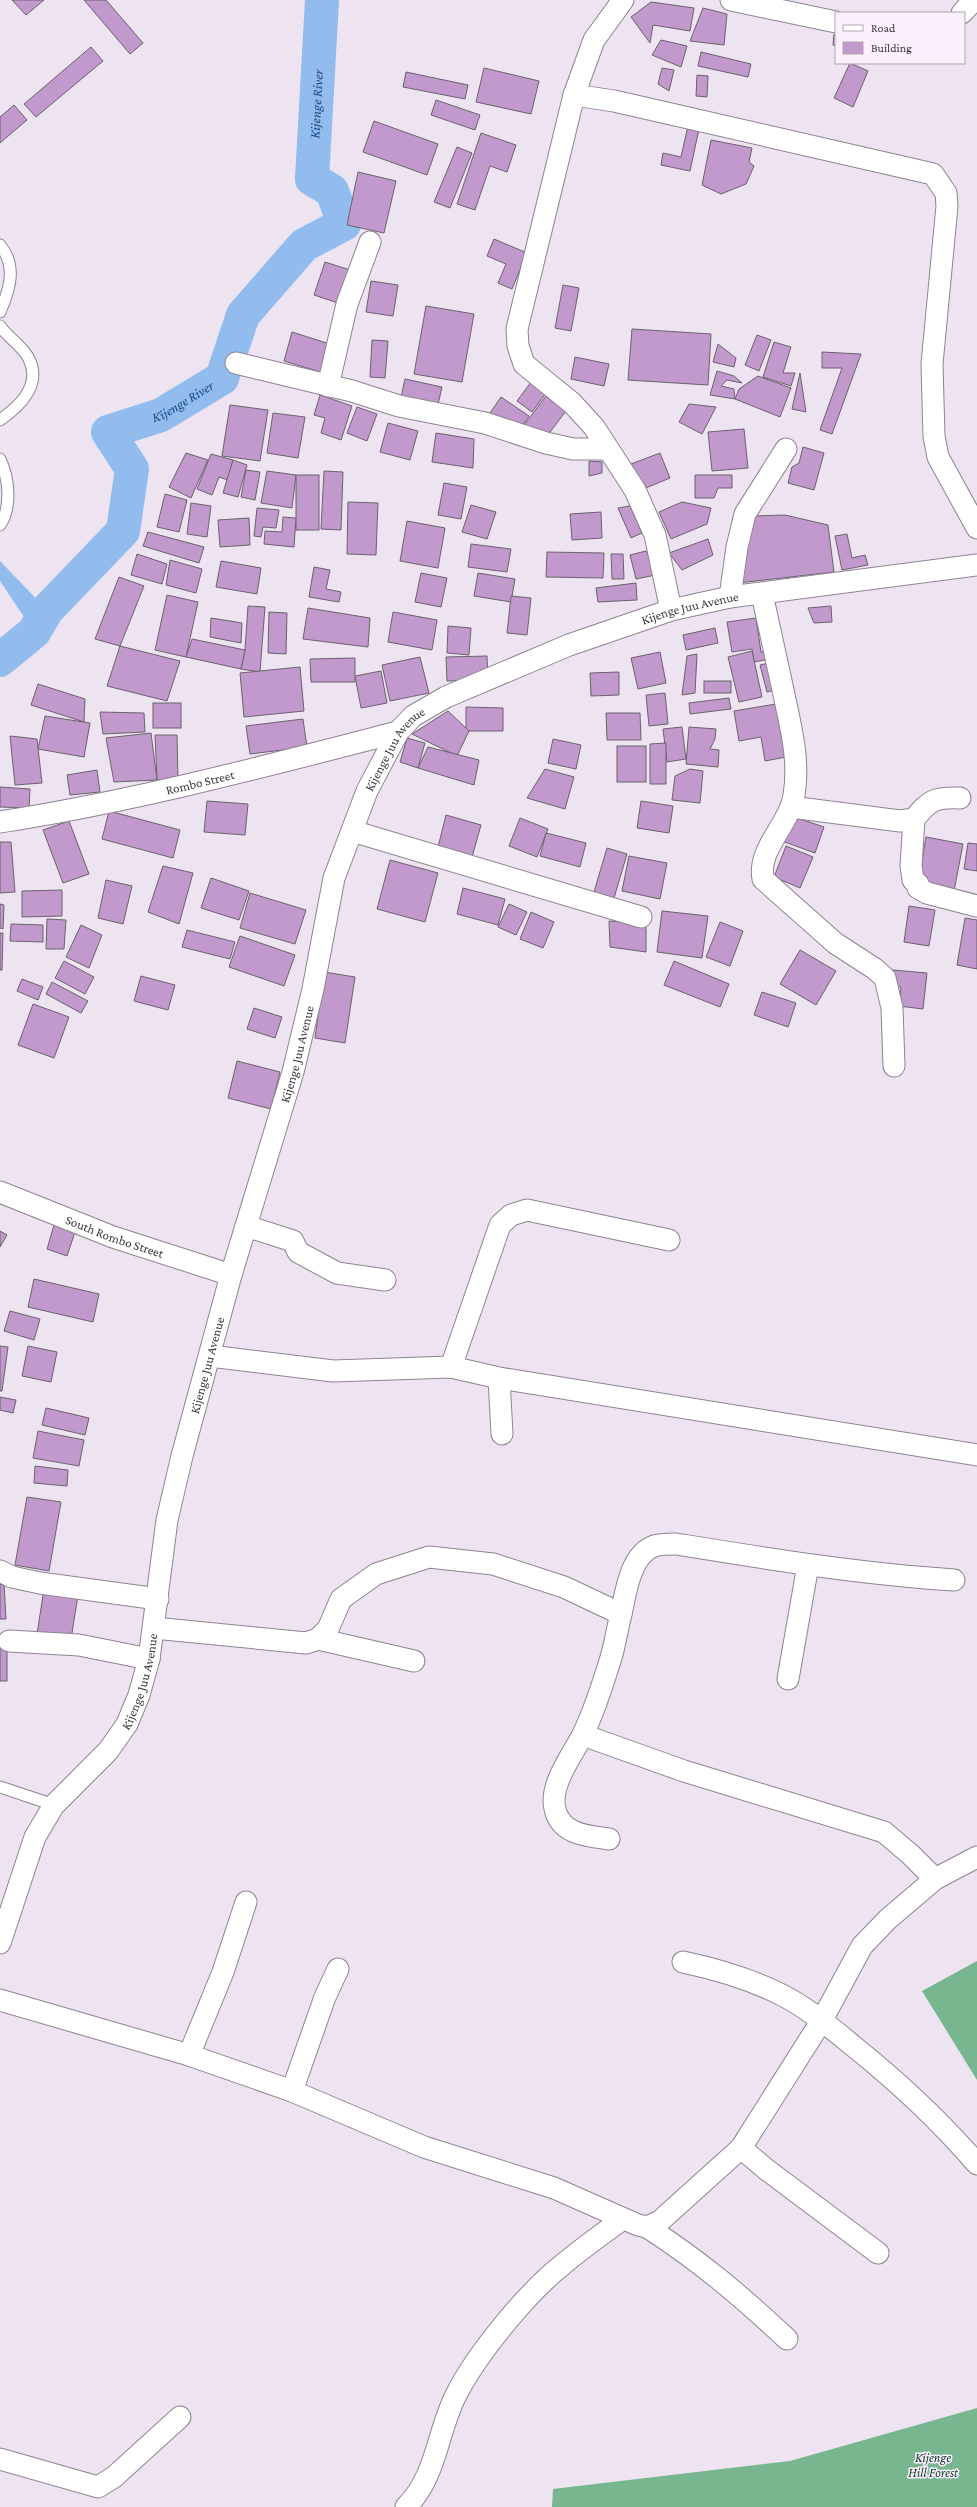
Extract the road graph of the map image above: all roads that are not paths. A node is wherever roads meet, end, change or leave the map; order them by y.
1 (623, 0) edge
2 (731, 0) edge
3 (974, 0) edge
4 (963, 12) edge
5 (835, 22) edge
6 (574, 95) junction
7 (370, 242) dead end
8 (0, 245) edge
9 (0, 312) edge
10 (0, 326) edge
11 (236, 363) dead end
12 (328, 386) junction
13 (0, 420) edge
14 (786, 449) dead end
15 (607, 450) junction
16 (0, 459) edge
17 (0, 525) edge
18 (977, 528) edge
19 (977, 565) edge
20 (762, 594) junction
21 (730, 598) junction
22 (671, 610) junction
23 (398, 732) junction
24 (960, 798) dead end
25 (790, 808) junction
26 (914, 819) junction
27 (0, 822) edge
28 (352, 831) junction
29 (977, 906) edge
30 (640, 917) dead end
31 (894, 1066) dead end
32 (0, 1192) edge
33 (246, 1226) junction
34 (669, 1240) dead end
35 (231, 1275) junction
36 (386, 1280) dead end
37 (210, 1356) junction
38 (451, 1367) junction
39 (499, 1378) junction
40 (502, 1434) dead end
41 (977, 1455) edge
42 (808, 1566) junction
43 (0, 1571) edge
44 (954, 1580) dead end
45 (158, 1599) junction
46 (621, 1614) junction
47 (154, 1628) junction
48 (318, 1639) junction
49 (9, 1641) dead end
50 (149, 1660) junction
51 (414, 1661) dead end
52 (788, 1679) dead end
53 (583, 1735) junction
54 (0, 1787) edge
55 (54, 1805) junction
56 (609, 1839) dead end
57 (977, 1857) edge
58 (935, 1879) junction
59 (246, 1902) dead end
60 (0, 1943) edge
61 (683, 1962) dead end
62 (338, 1969) dead end
63 (0, 2000) edge
64 (822, 2020) junction
65 (189, 2055) junction
66 (292, 2091) junction
67 (741, 2148) junction
68 (977, 2164) edge
69 (623, 2219) junction
70 (647, 2227) junction
71 (878, 2253) dead end
72 (787, 2339) dead end
73 (180, 2417) dead end
74 (0, 2459) edge
75 (406, 2507) edge

1 - 6 street
2 - 5 street
3 - 4 street
6 - 15 street
6 - 18 street
7 - 12 street
8 - 9 lane
10 - 13 lane
11 - 12 street
12 - 15 street
14 - 21 street
15 - 22 street
16 - 17 lane
19 - 20 street, Kijenge Juu Avenue
20 - 21 street, Kijenge Juu Avenue
20 - 25 street
21 - 22 street, Kijenge Juu Avenue
22 - 23 street, Kijenge Juu Avenue
23 - 27 street, Rombo Street
23 - 28 street, Kijenge Juu Avenue
24 - 26 street
25 - 26 street
25 - 31 street
26 - 29 street
28 - 30 street
28 - 33 street, Kijenge Juu Avenue
32 - 35 street, South Rombo Street
33 - 35 street, Kijenge Juu Avenue
33 - 36 street
34 - 38 street
35 - 37 street, Kijenge Juu Avenue
37 - 38 street
37 - 45 street, Kijenge Juu Avenue
38 - 39 street
39 - 40 street
39 - 41 street
42 - 44 street
42 - 46 street
42 - 52 street
43 - 45 street
45 - 47 street, Kijenge Juu Avenue
46 - 48 street
46 - 53 street
47 - 48 street
47 - 50 street, Kijenge Juu Avenue
48 - 51 street
49 - 50 street
50 - 55 street, Kijenge Juu Avenue
53 - 56 street
53 - 58 street
54 - 55 lane
55 - 60 street, Kijenge Juu Avenue
57 - 58 street
58 - 64 street
59 - 65 street
61 - 64 street
62 - 66 street
63 - 65 street
64 - 67 street
64 - 68 street
65 - 66 street
66 - 69 street
67 - 70 street
67 - 71 street
69 - 70 street
69 - 75 street
70 - 72 street
73 - 74 street

